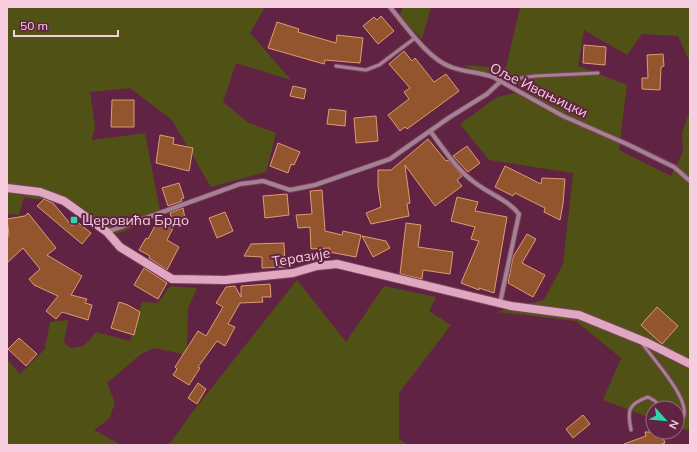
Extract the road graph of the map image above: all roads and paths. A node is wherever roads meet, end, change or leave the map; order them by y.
1 (390, 7) edge
2 (415, 38) junction
3 (336, 66) dead end
4 (598, 74) dead end
5 (501, 81) junction
6 (430, 131) junction
7 (690, 181) edge
8 (7, 188) edge
9 (106, 232) junction
10 (499, 304) junction
11 (640, 340) junction
12 (690, 364) edge
13 (653, 400) edge
14 (681, 400) edge
15 (631, 430) dead end

1 - 2 street, Оље Ивањицки
2 - 3 lane
2 - 5 street, Оље Ивањицки
4 - 5 lane
5 - 6 street
5 - 7 street, Оље Ивањицки
6 - 9 street
6 - 10 street
8 - 9 street, Теразије
9 - 10 street, Теразије
10 - 11 street, Теразије
11 - 12 street, Теразије
11 - 14 lane
13 - 15 lane

